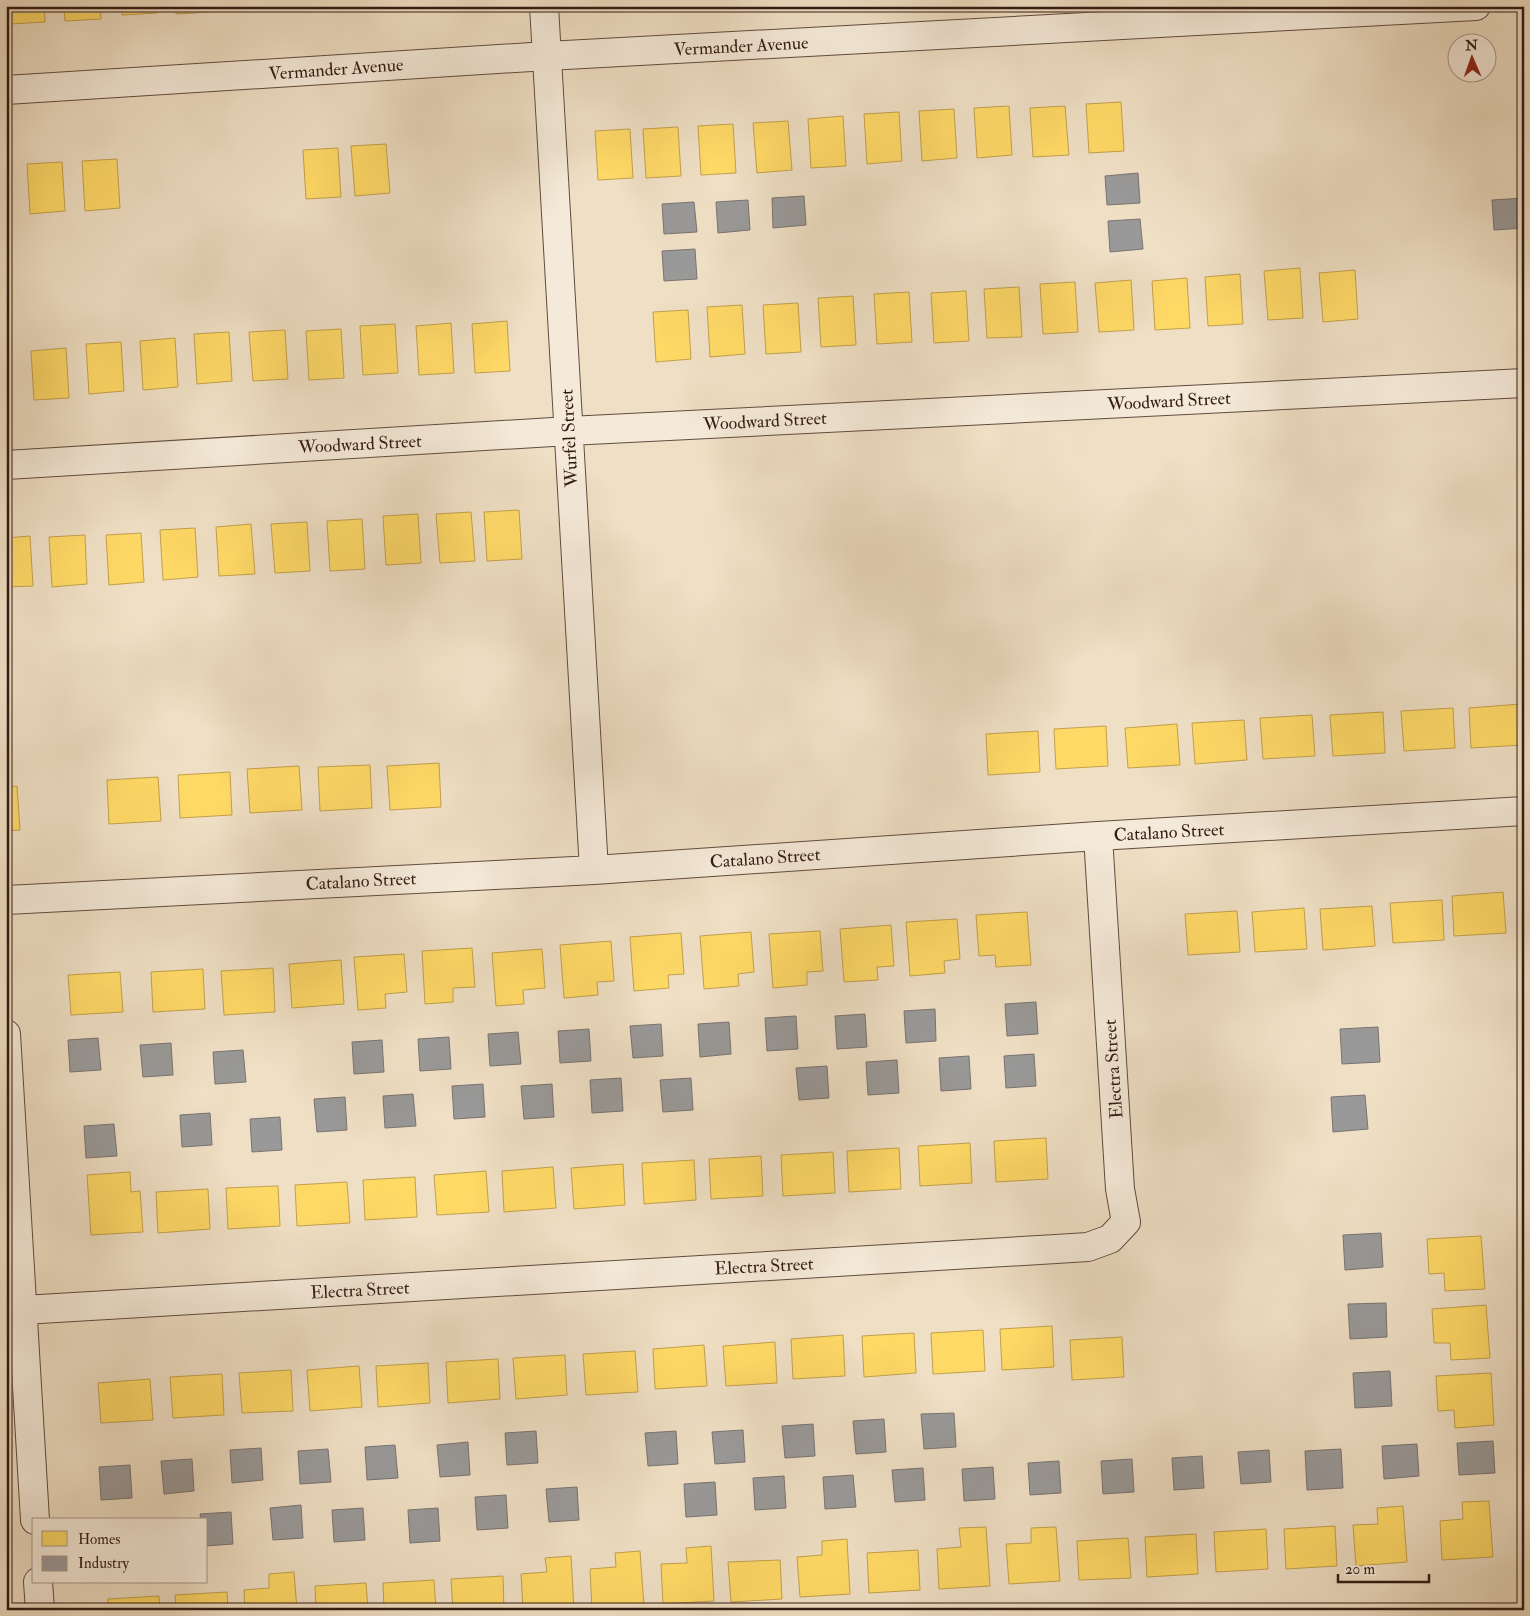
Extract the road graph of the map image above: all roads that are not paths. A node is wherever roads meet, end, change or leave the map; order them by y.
1 (544, 6) edge
2 (1476, 6) edge
3 (547, 56) junction
4 (6, 90) edge
5 (1524, 383) edge
6 (568, 432) junction
7 (6, 465) edge
8 (1524, 811) edge
9 (1098, 836) junction
10 (594, 870) junction
11 (6, 900) edge
12 (6, 1034) edge
13 (14, 1310) edge
14 (35, 1518) edge
15 (38, 1584) edge
16 (40, 1610) edge

1 - 3 street, Wurfel Street
2 - 3 street, Vermander Avenue
3 - 4 street, Vermander Avenue
3 - 6 street, Wurfel Street
5 - 6 street, Woodward Street
6 - 7 street, Woodward Street
6 - 10 street, Wurfel Street
8 - 9 street, Catalano Street
9 - 10 street, Catalano Street
9 - 13 street, Electra Street
10 - 11 street, Catalano Street
12 - 13 street
13 - 14 street
15 - 16 street

